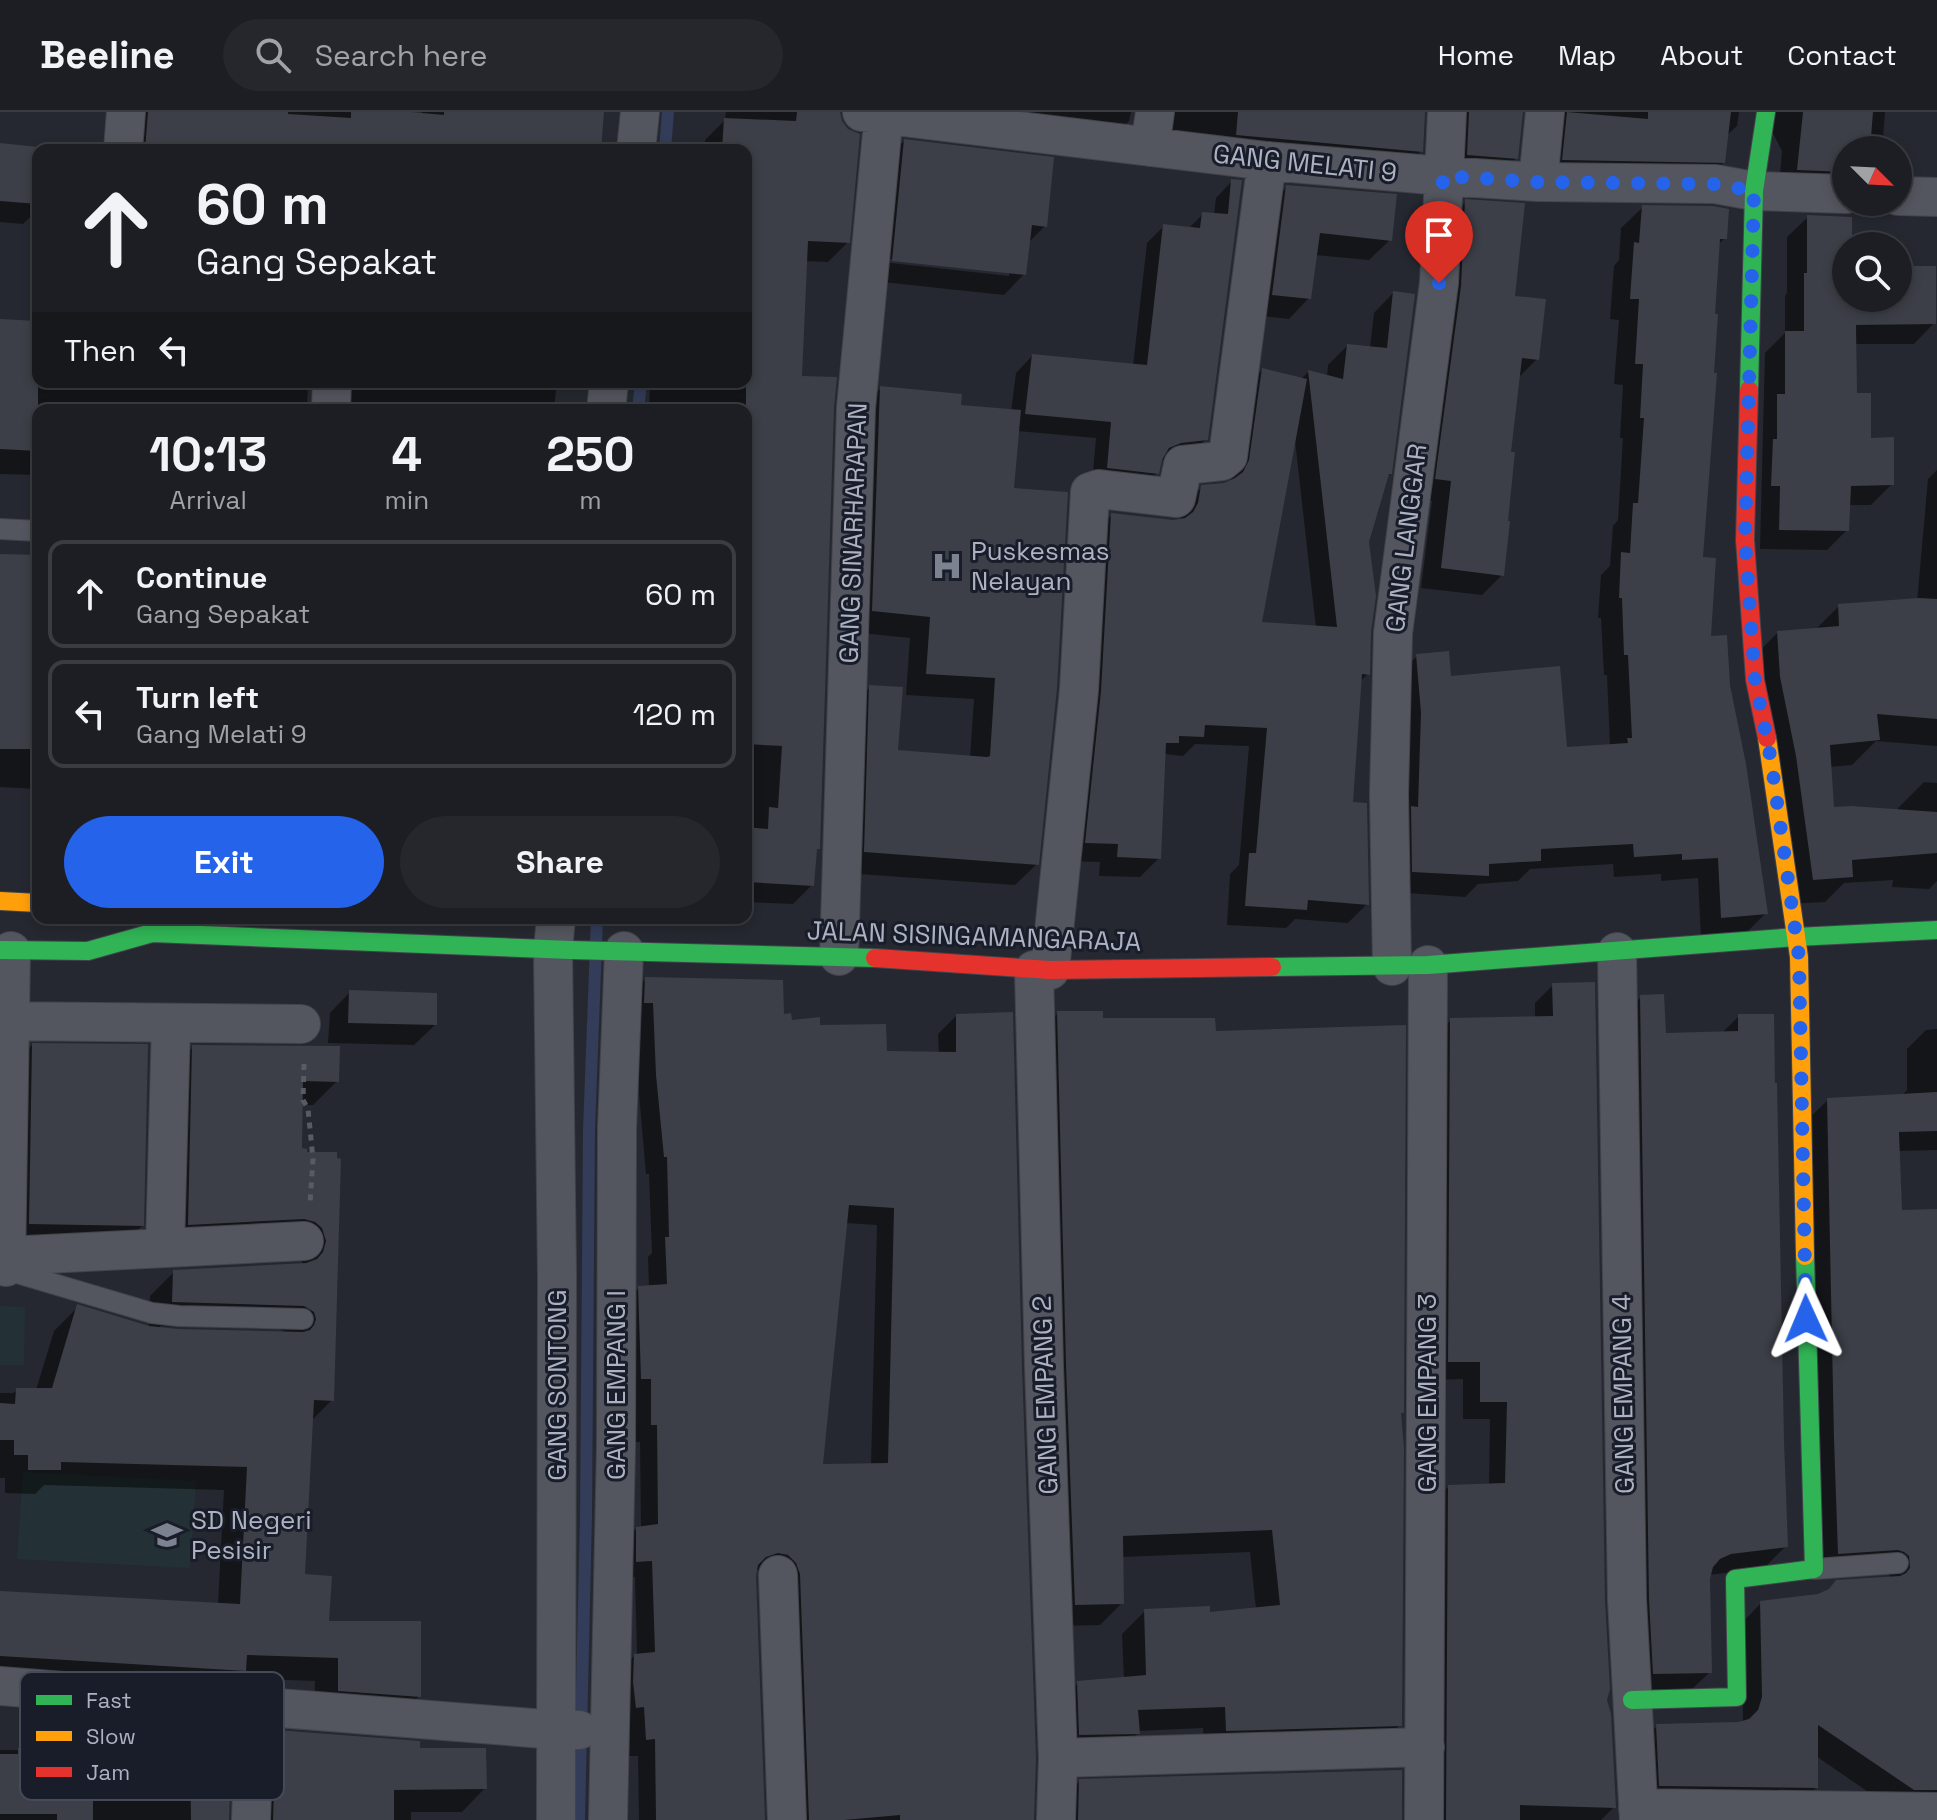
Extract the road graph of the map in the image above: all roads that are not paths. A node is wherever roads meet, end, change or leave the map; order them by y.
1 (126, 112) edge
2 (640, 112) edge
3 (1447, 112) edge
4 (1545, 112) edge
5 (1766, 112) edge
6 (876, 113) edge
7 (1153, 129) edge
8 (123, 144) edge
9 (637, 144) edge
10 (1267, 161) junction
11 (1443, 176) junction
12 (1538, 182) junction
13 (1754, 191) junction
14 (1832, 194) edge
15 (1912, 196) edge
16 (1937, 197) edge
17 (0, 529) edge
18 (32, 531) edge
19 (0, 901) edge
20 (32, 903) edge
21 (132, 924) edge
22 (199, 926) edge
23 (1937, 930) edge
24 (152, 933) junction
25 (1796, 937) junction
26 (560, 939) edge
27 (6, 950) edge
28 (618, 951) junction
29 (839, 956) junction
30 (1618, 960) junction
31 (1410, 966) junction
32 (1042, 970) junction
33 (5, 1021) edge
34 (171, 1023) junction
35 (301, 1024) road end
36 (304, 1241) road end
37 (165, 1248) junction
38 (5, 1251) edge
39 (303, 1319) dead end
40 (1898, 1563) dead end
41 (1814, 1569) junction
42 (778, 1575) dead end
43 (0, 1686) edge
44 (20, 1688) edge
45 (1632, 1700) junction
46 (284, 1709) edge
47 (584, 1730) junction
48 (1425, 1747) junction
49 (1058, 1758) junction
50 (252, 1800) edge
51 (1937, 1812) edge
52 (1639, 1814) edge
53 (251, 1820) edge
54 (556, 1820) edge
55 (608, 1820) edge
56 (787, 1820) edge
57 (1056, 1820) edge
58 (1424, 1820) edge

1 - 8 street
2 - 9 street
3 - 11 street, GANG LANGGAR
4 - 12 street
5 - 13 main road
6 - 7 street, GANG MELATI 9
6 - 29 street, GANG SINARHARAPAN
7 - 10 street, GANG MELATI 9
10 - 11 street, GANG MELATI 9
10 - 32 street, GANG EMPANG 2
11 - 12 street, GANG MELATI 9
11 - 31 street, GANG LANGGAR
12 - 13 street, GANG MELATI 9
13 - 14 street, GANG MELATI 9
13 - 25 main road
15 - 16 street
17 - 18 lane
19 - 20 main road
21 - 24 main road, JALAN SISINGAMANGARAJA
22 - 24 main road, JALAN SISINGAMANGARAJA
22 - 26 main road, JALAN SISINGAMANGARAJA
23 - 25 main road, JALAN SISINGAMANGARAJA
24 - 27 main road, JALAN SISINGAMANGARAJA
25 - 30 main road, JALAN SISINGAMANGARAJA
25 - 41 main road
26 - 28 main road, JALAN SISINGAMANGARAJA
26 - 47 street, GANG SONTONG
27 - 33 street
28 - 29 main road, JALAN SISINGAMANGARAJA
28 - 47 street, GANG EMPANG I
29 - 32 main road, JALAN SISINGAMANGARAJA
30 - 31 main road, JALAN SISINGAMANGARAJA
30 - 45 street, GANG EMPANG 4
31 - 32 main road, JALAN SISINGAMANGARAJA
31 - 48 street, GANG EMPANG 3
32 - 49 street, GANG EMPANG 2
33 - 34 street
33 - 38 street
34 - 35 street
34 - 37 street
36 - 37 street
37 - 38 street
38 - 39 lane
40 - 41 lane
41 - 45 main road
42 - 56 street
43 - 44 street
45 - 52 street, GANG EMPANG 4
46 - 47 street
47 - 54 street, GANG SONTONG
47 - 55 street, GANG EMPANG I
48 - 49 street
48 - 58 street, GANG EMPANG 3
49 - 57 street, GANG EMPANG 2
50 - 53 street
51 - 52 street

